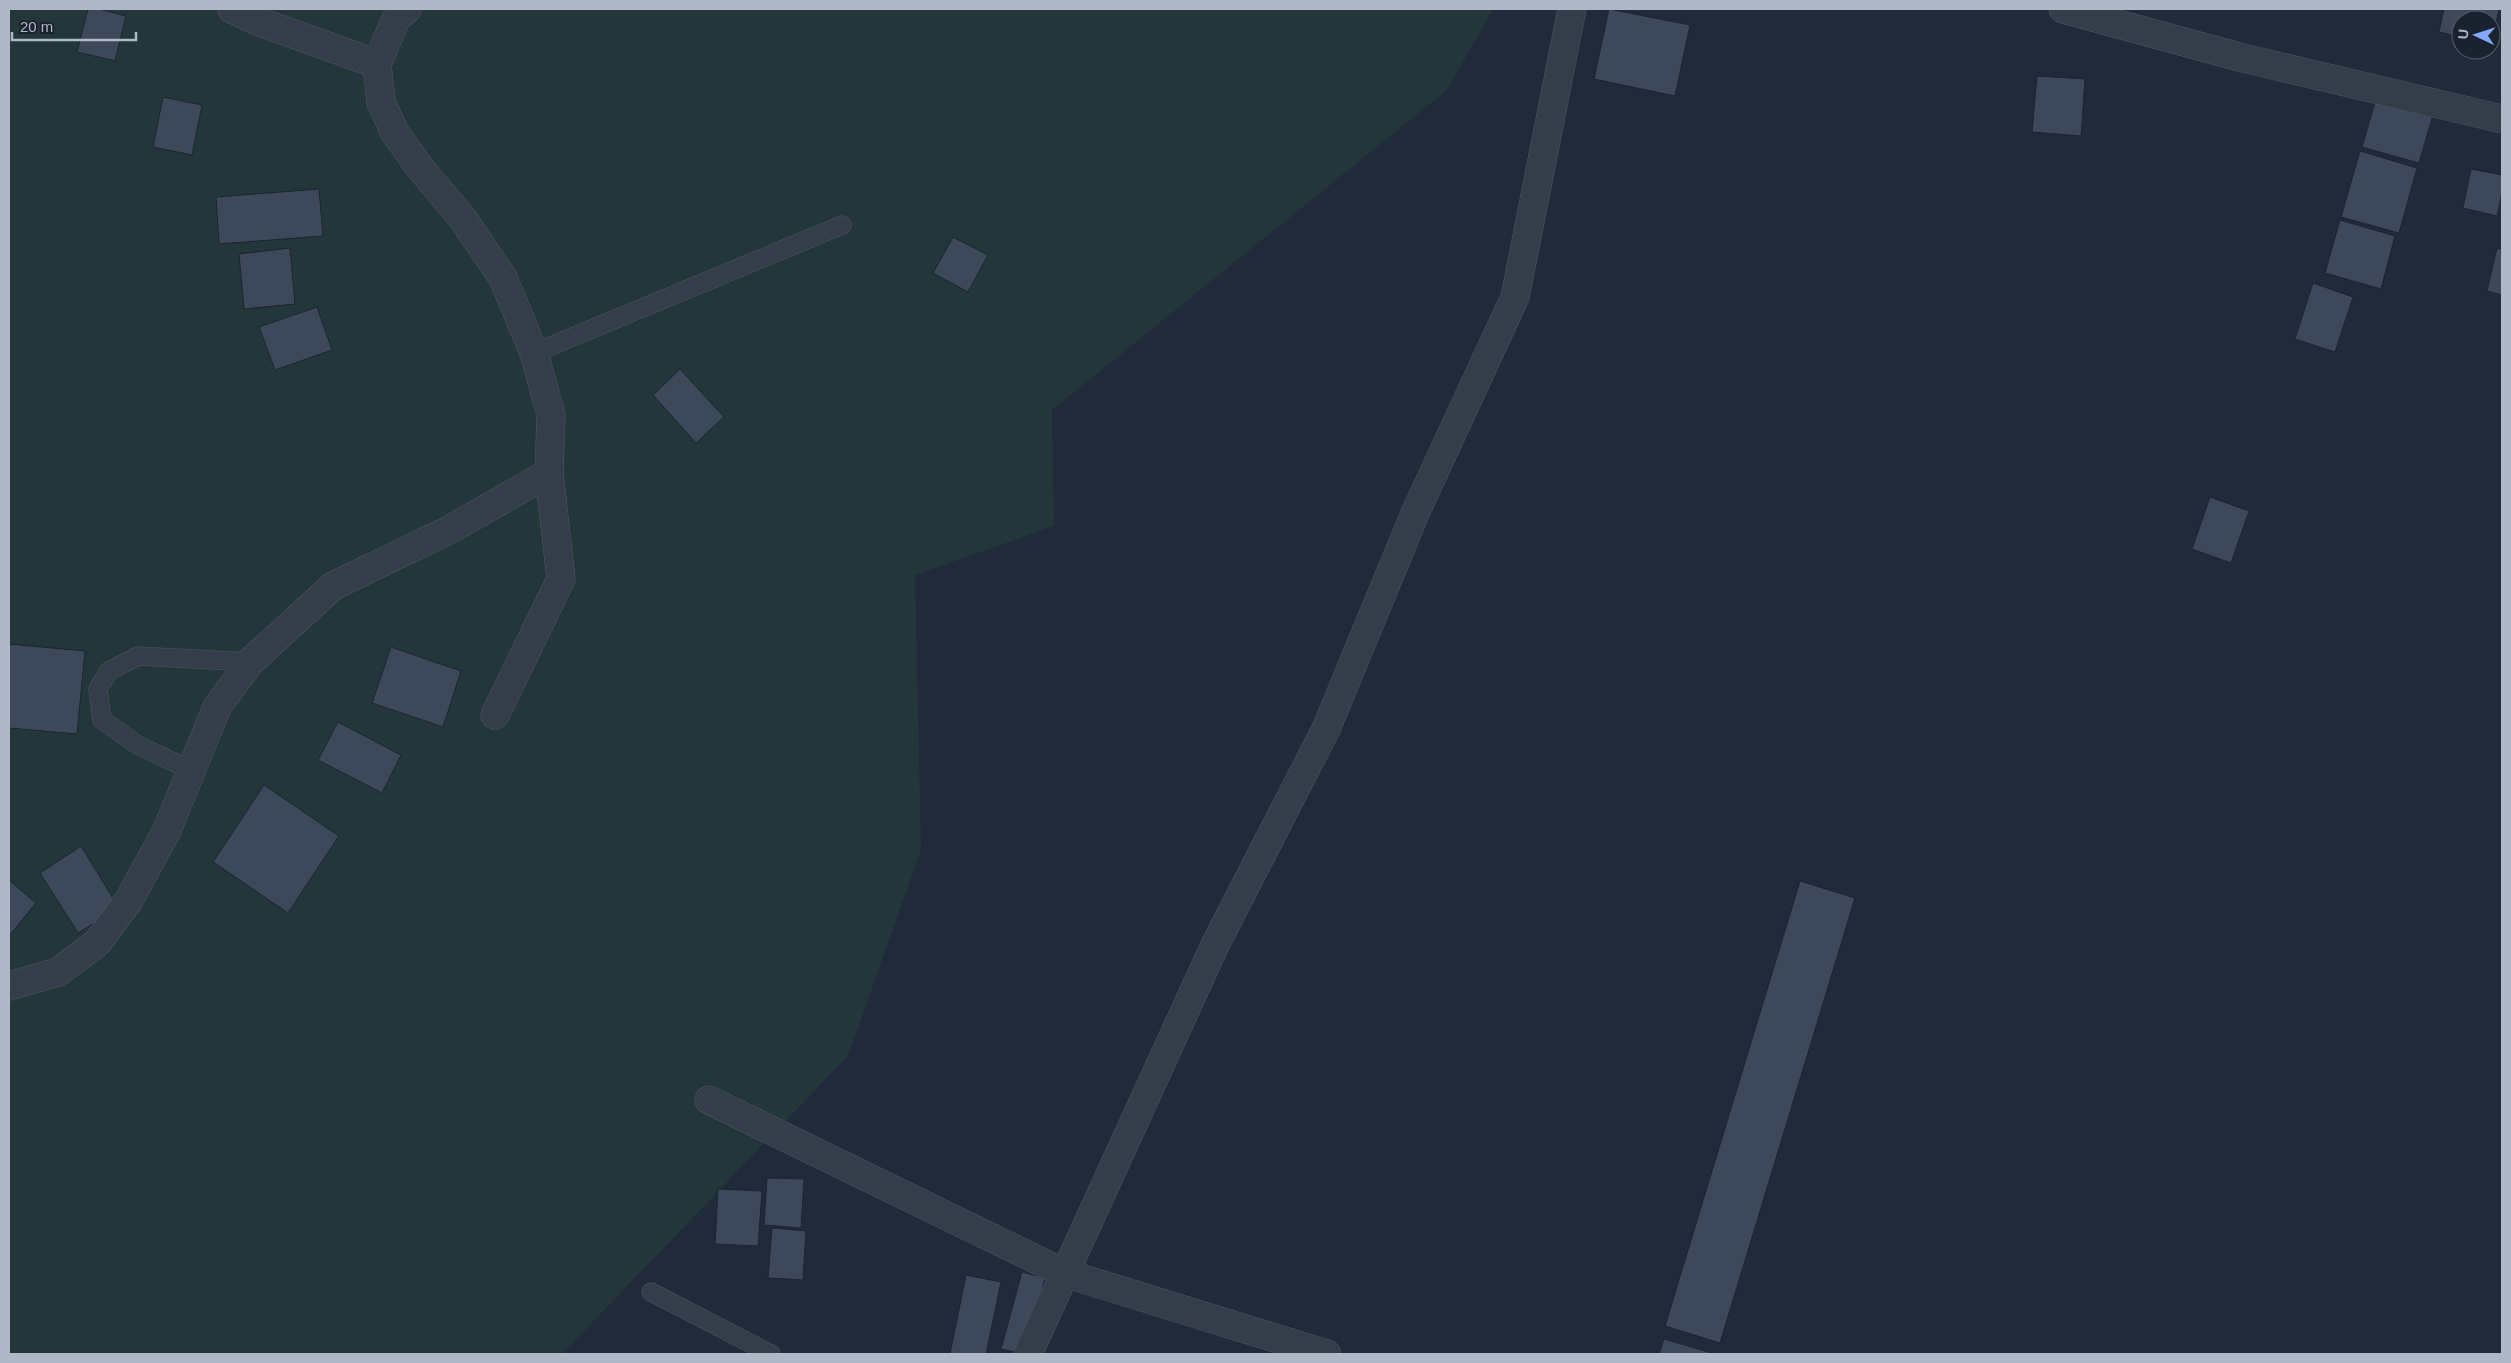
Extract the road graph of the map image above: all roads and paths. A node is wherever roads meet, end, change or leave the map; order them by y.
1 (232, 9) edge
2 (407, 9) edge
3 (1572, 9) edge
4 (2063, 9) edge
5 (377, 64) junction
6 (2502, 119) edge
7 (842, 225) dead end
8 (534, 353) junction
9 (549, 473) junction
10 (250, 662) junction
11 (495, 715) dead end
12 (192, 771) junction
13 (9, 986) edge
14 (709, 1100) dead end
15 (1064, 1273) junction
16 (651, 1292) dead end
17 (770, 1354) edge
18 (1028, 1354) edge
19 (1327, 1354) edge

1 - 5 street
2 - 5 street
3 - 15 street
4 - 6 street
5 - 8 street
7 - 8 lane
8 - 9 street
9 - 10 street
9 - 11 street
10 - 12 street
10 - 12 lane
12 - 13 street
14 - 15 street
15 - 18 street
15 - 19 street
16 - 17 lane

